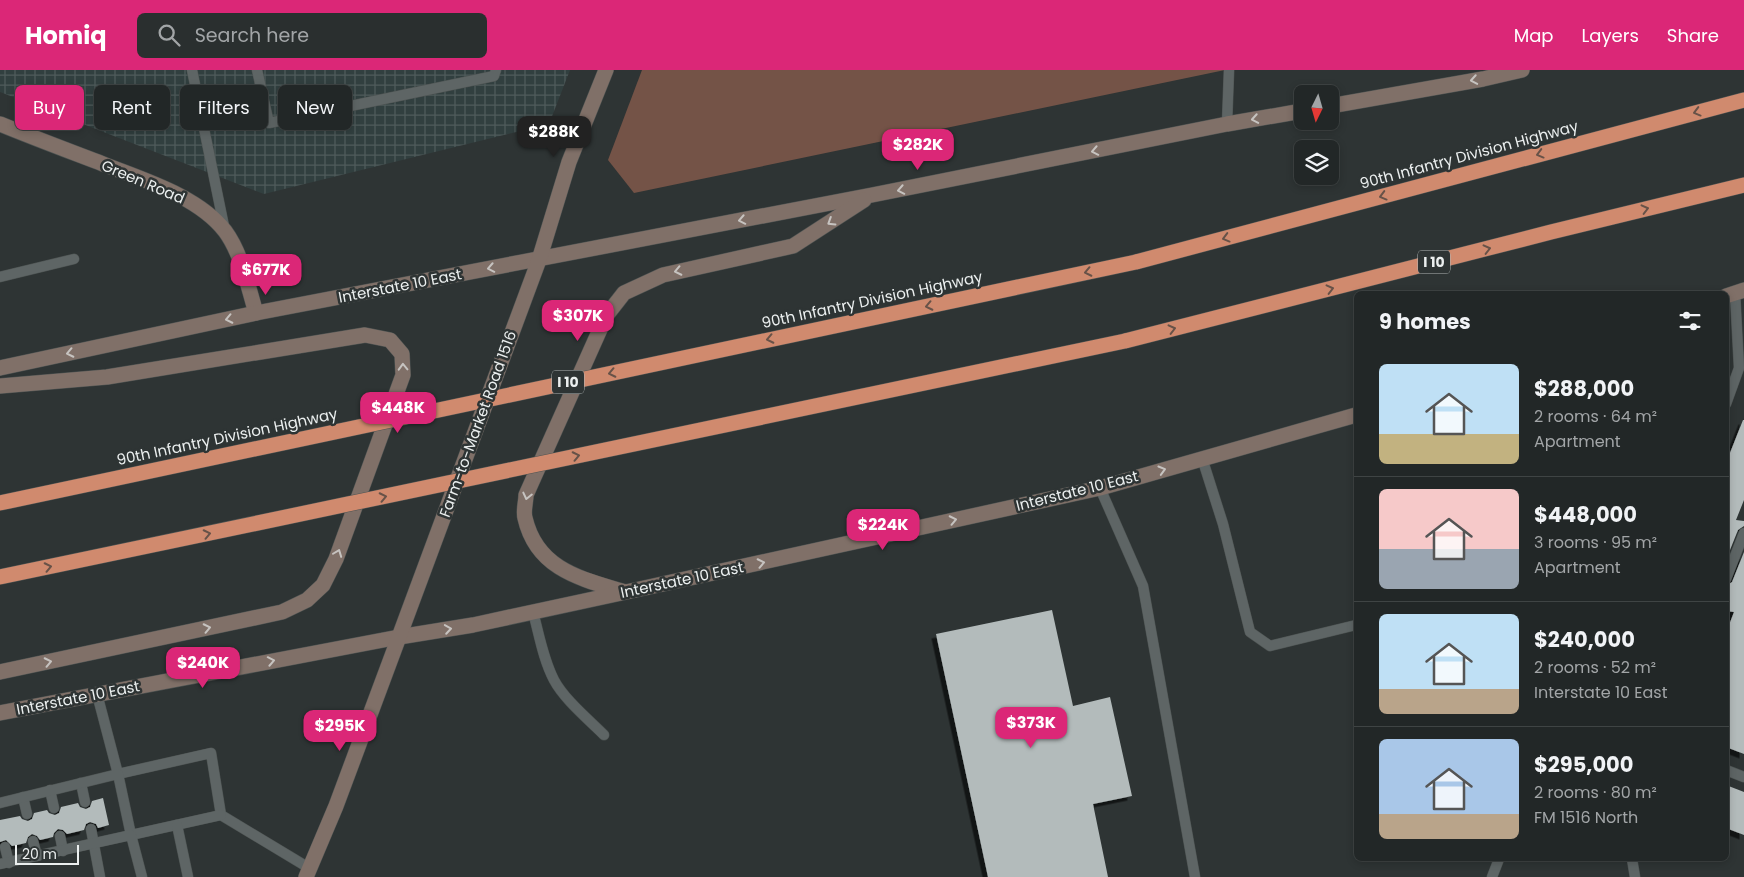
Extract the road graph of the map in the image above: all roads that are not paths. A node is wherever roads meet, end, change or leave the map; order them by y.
1 (192, 70) edge
2 (257, 70) edge
3 (496, 70) edge
4 (606, 70) edge
5 (1229, 70) edge
6 (1522, 70) edge
7 (1744, 100) edge
8 (1339, 104) edge
9 (1294, 112) edge
10 (0, 124) edge
11 (1227, 124) junction
12 (1744, 185) edge
13 (872, 195) junction
14 (225, 231) junction
15 (74, 258) dead end
16 (539, 260) junction
17 (0, 277) edge
18 (1735, 293) edge
19 (256, 313) junction
20 (0, 368) edge
21 (0, 386) edge
22 (1729, 396) edge
23 (1354, 416) edge
24 (1202, 458) junction
25 (1100, 488) junction
26 (0, 503) edge
27 (1744, 533) edge
28 (1729, 571) edge
29 (0, 577) edge
30 (626, 592) junction
31 (533, 612) junction
32 (1354, 625) edge
33 (400, 637) junction
34 (0, 672) edge
35 (97, 694) junction
36 (0, 713) edge
37 (604, 735) dead end
38 (1729, 771) edge
39 (118, 774) junction
40 (1744, 777) edge
41 (81, 783) junction
42 (50, 790) junction
43 (23, 797) junction
44 (85, 802) dead end
45 (0, 803) edge
46 (54, 808) dead end
47 (27, 814) dead end
48 (221, 815) junction
49 (177, 825) junction
50 (91, 829) dead end
51 (60, 836) dead end
52 (131, 836) junction
53 (33, 841) dead end
54 (94, 844) junction
55 (5, 847) dead end
56 (64, 851) junction
57 (37, 856) junction
58 (1498, 861) edge
59 (1632, 861) edge
60 (4, 864) edge
61 (308, 873) edge
62 (100, 877) edge
63 (142, 877) edge
64 (188, 877) edge
65 (1195, 877) edge
66 (1492, 877) edge
67 (1635, 877) edge

1 - 14 lane
2 - 3 lane
4 - 16 main road, Farm-to-Market Road 1516
5 - 11 lane
6 -> 8 main road
7 -> 26 highway, 90th Infantry Division Highway / I 10, bridge
9 -> 11 main road, Interstate 10 East
10 - 14 main road, Green Road
11 -> 13 main road, Interstate 10 East
29 -> 12 highway, I 10, bridge
13 -> 16 main road, Interstate 10 East
13 -> 30 main road
14 - 19 main road, Green Road
15 - 17 lane
16 -> 19 main road, Interstate 10 East
16 - 33 main road, Farm-to-Market Road 1516
18 - 22 lane
19 -> 20 main road, Interstate 10 East
34 -> 21 main road
23 - 24 main road, Interstate 10 East
25 -> 24 main road, Interstate 10 East
24 - 32 lane
30 -> 25 main road, Interstate 10 East
25 - 65 lane
27 - 28 lane
30 - 31 main road, Interstate 10 East
33 -> 31 main road, Interstate 10 East
31 - 37 lane
35 -> 33 main road, Interstate 10 East
33 - 61 main road, Farm-to-Market Road 1516
35 - 36 main road, Interstate 10 East
35 - 39 lane
38 - 40 lane
39 - 41 lane
39 - 48 lane
39 - 52 lane
41 - 42 lane
41 - 44 lane
42 - 43 lane
42 - 46 lane
43 - 45 lane
43 - 47 lane
48 - 49 lane
48 - 61 lane
49 - 52 lane
49 - 64 lane
50 - 54 lane
51 - 56 lane
52 - 54 lane
52 - 63 lane
53 - 57 lane
54 - 56 lane
54 - 62 lane
55 - 60 lane
56 - 57 lane
57 - 60 lane
58 - 66 lane
59 - 67 lane

